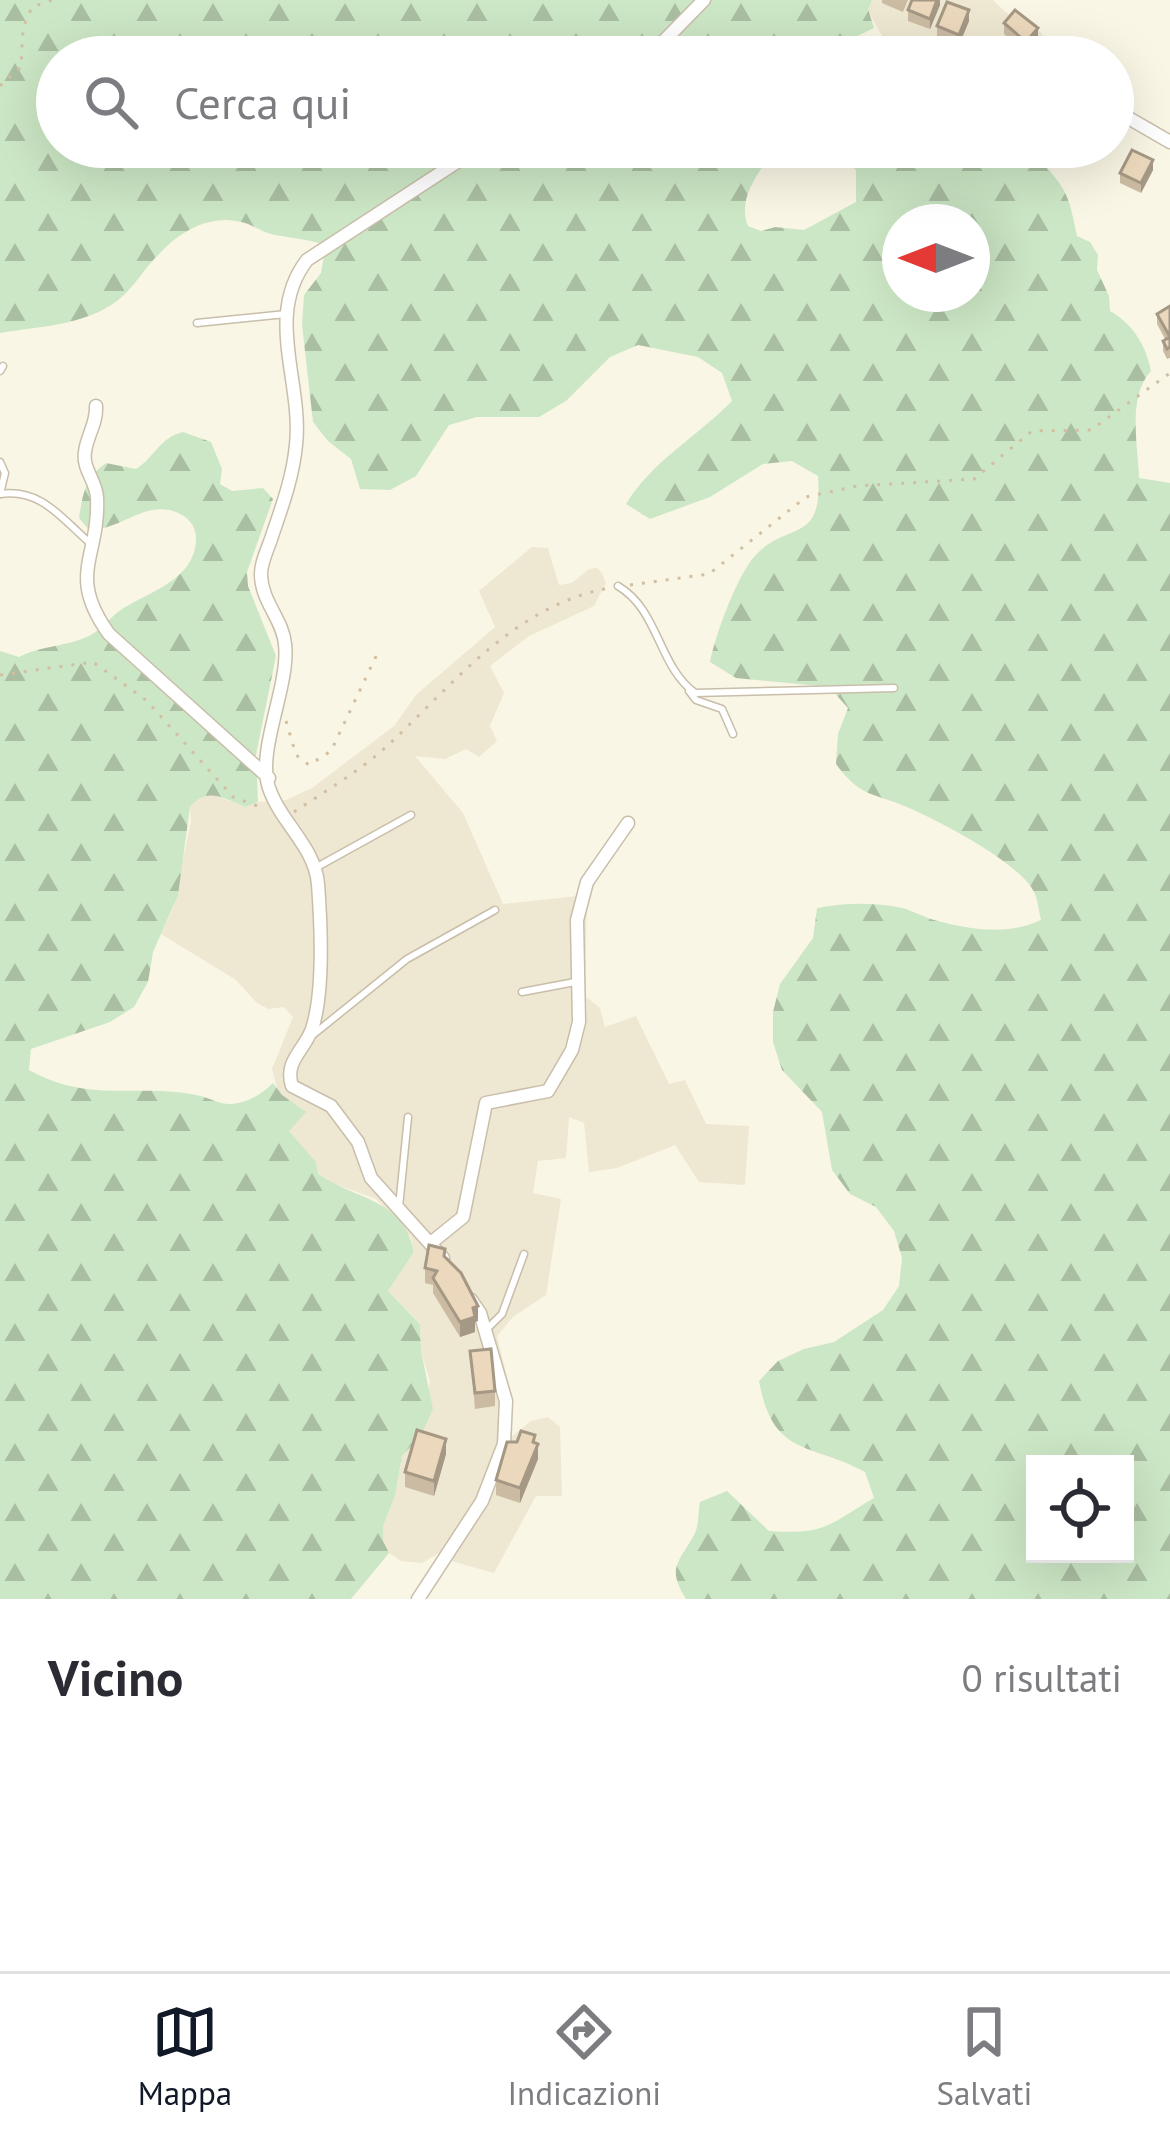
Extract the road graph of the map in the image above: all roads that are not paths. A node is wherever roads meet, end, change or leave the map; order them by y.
1 (704, 0) edge
2 (669, 36) edge
3 (1134, 121) edge
4 (1170, 142) edge
5 (448, 168) edge
6 (286, 314) junction
7 (197, 323) dead end
8 (96, 406) dead end
9 (0, 462) edge
10 (0, 494) edge
11 (92, 545) junction
12 (618, 586) road end
13 (688, 688) junction
14 (894, 688) dead end
15 (733, 734) dead end
16 (268, 778) junction
17 (412, 815) dead end
18 (628, 823) dead end
19 (317, 867) junction
20 (495, 910) dead end
21 (578, 982) junction
22 (522, 992) dead end
23 (307, 1040) junction
24 (409, 1117) dead end
25 (399, 1207) junction
26 (432, 1242) junction
27 (524, 1254) dead end
28 (446, 1261) edge
29 (459, 1281) edge
30 (485, 1330) junction
31 (418, 1599) edge

1 - 2 street
3 - 4 street
5 - 6 street
6 - 7 lane
6 - 16 street
8 - 11 street
9 - 10 lane
10 - 11 lane
11 - 16 street
12 - 13 lane
13 - 14 lane
13 - 15 lane
16 - 19 street
17 - 19 lane
18 - 21 street
19 - 23 street
20 - 23 lane
21 - 22 lane
21 - 26 street
23 - 25 street
24 - 25 lane
25 - 26 street
26 - 28 street
27 - 30 lane
29 - 30 street
30 - 31 street

